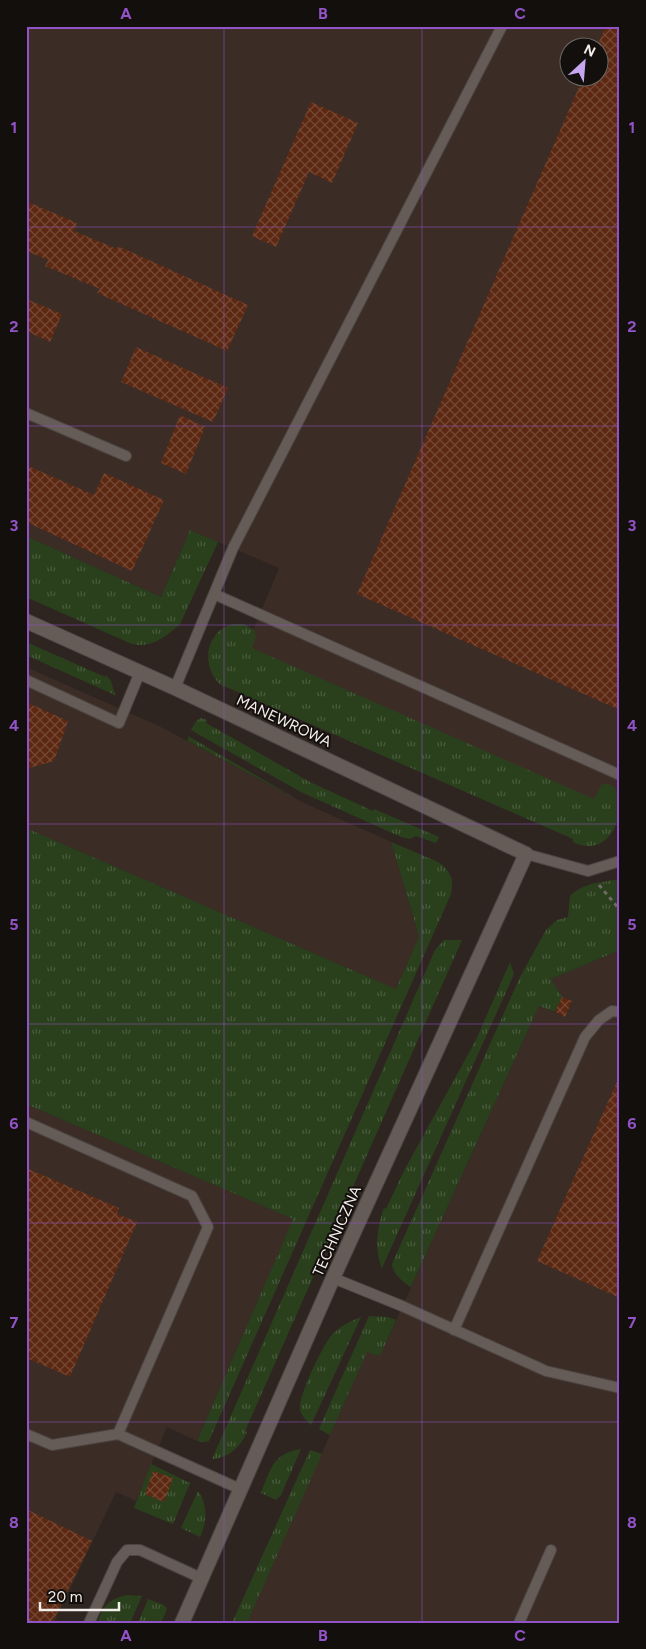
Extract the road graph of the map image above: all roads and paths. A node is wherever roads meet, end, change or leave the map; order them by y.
1 (502, 26) edge
2 (26, 413) edge
3 (126, 456) dead end
4 (214, 594) junction
5 (26, 621) edge
6 (140, 672) junction
7 (26, 680) edge
8 (175, 688) junction
9 (620, 775) edge
10 (526, 854) junction
11 (620, 861) edge
12 (588, 871) junction
13 (620, 910) edge
14 (620, 1012) edge
15 (26, 1122) edge
16 (333, 1278) junction
17 (454, 1330) junction
18 (620, 1388) edge
19 (26, 1434) edge
20 (118, 1434) junction
21 (240, 1489) junction
22 (551, 1550) dead end
23 (201, 1578) junction
24 (89, 1623) edge
25 (182, 1623) edge
26 (519, 1623) edge

1 - 4 lane
2 - 3 lane
4 - 8 lane
4 - 9 lane
5 - 6 street, MANEWROWA
6 - 7 lane
6 - 8 street, MANEWROWA
8 - 10 street, MANEWROWA
10 - 12 lane
10 - 16 street, TECHNICZNA
11 - 12 lane
12 - 13 path
14 - 17 lane
15 - 20 lane
16 - 17 lane
16 - 21 street, TECHNICZNA
17 - 18 lane
19 - 20 lane
20 - 21 lane
21 - 23 street, TECHNICZNA
22 - 26 lane
23 - 24 lane
23 - 25 street, TECHNICZNA

